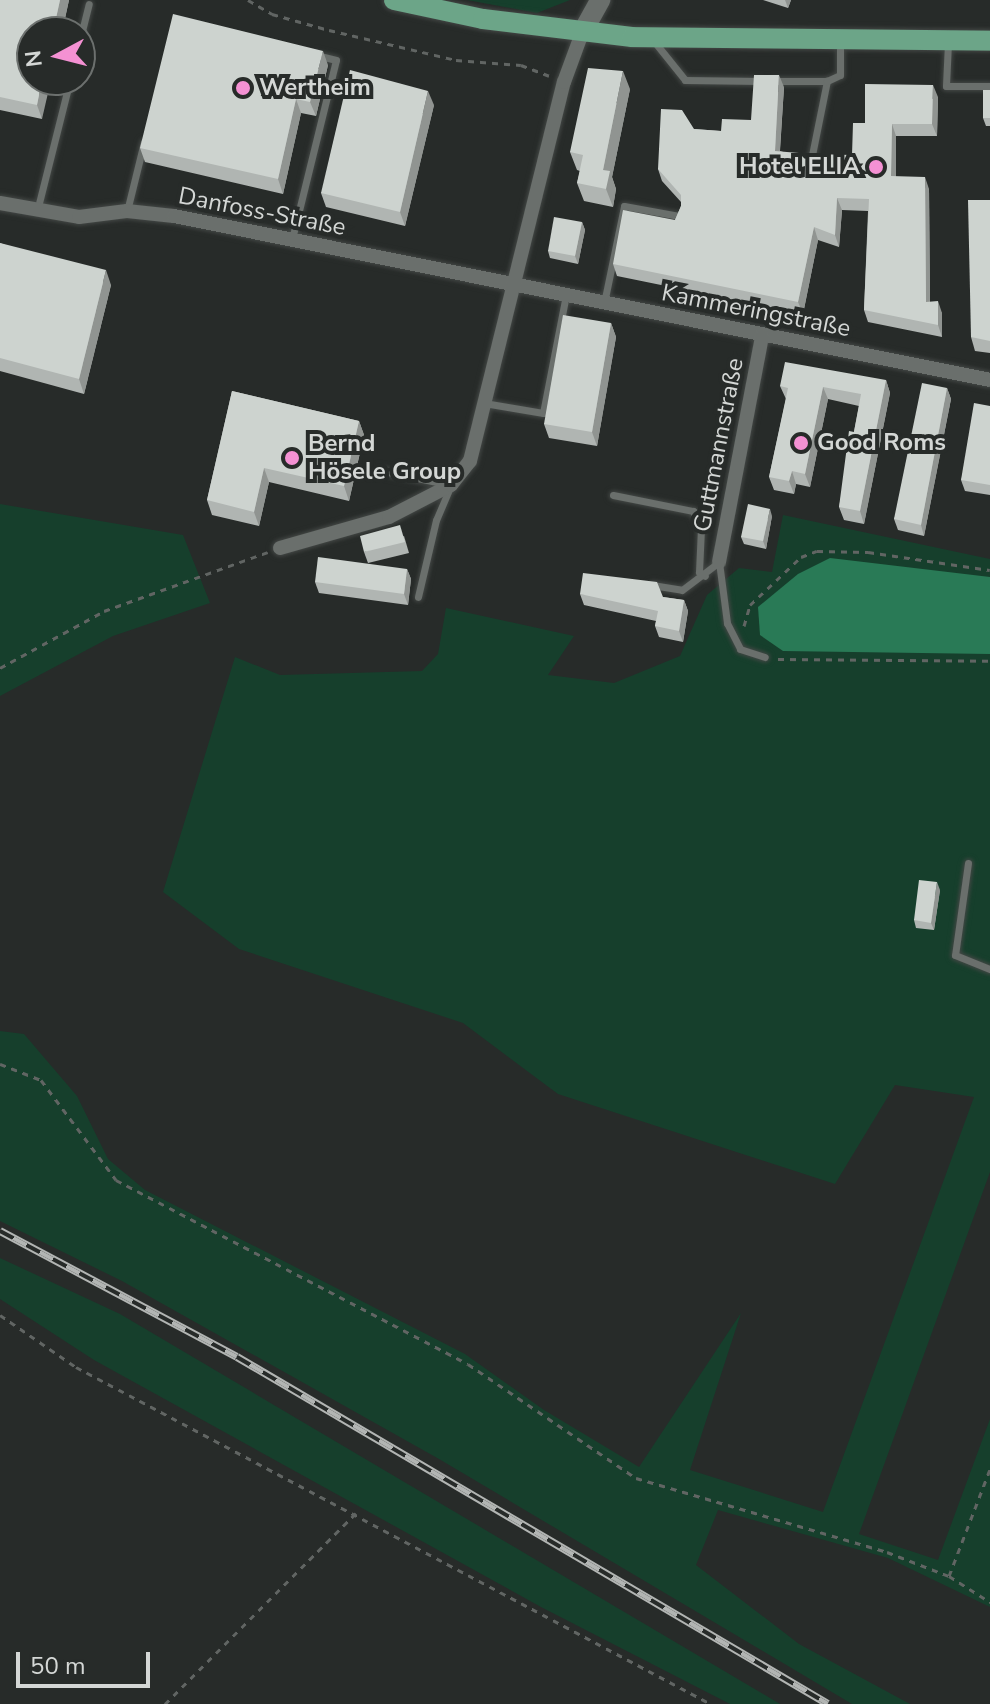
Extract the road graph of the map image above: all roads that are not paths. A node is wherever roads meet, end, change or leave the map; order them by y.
1 (394, 0) edge
2 (600, 0) edge
3 (89, 4) dead end
4 (86, 16) edge
5 (582, 33) junction
6 (651, 37) junction
7 (840, 39) junction
8 (948, 40) junction
9 (990, 41) edge
10 (307, 53) edge
11 (827, 81) junction
12 (990, 86) edge
13 (66, 96) edge
14 (145, 138) edge
15 (810, 165) edge
16 (0, 203) edge
17 (127, 211) junction
18 (37, 213) junction
19 (679, 216) edge
20 (292, 239) junction
21 (514, 284) junction
22 (566, 295) junction
23 (604, 303) junction
24 (762, 336) junction
25 (990, 380) edge
26 (484, 403) junction
27 (378, 470) dead end
28 (451, 485) junction
29 (613, 495) dead end
30 (280, 548) road end
31 (719, 562) junction
32 (705, 576) junction
33 (643, 583) edge
34 (418, 597) dead end
35 (765, 657) road end
36 (968, 863) dead end
37 (990, 969) edge

1 - 5 main road
2 - 5 street
3 - 4 lane
5 - 6 main road
5 - 21 street
6 - 7 main road
6 - 11 lane
7 - 8 main road
7 - 11 lane
8 - 9 main road
8 - 12 lane
10 - 20 lane
11 - 15 lane
13 - 18 lane
14 - 17 lane
16 - 18 street, Danfoss-Straße
17 - 18 street, Danfoss-Straße
17 - 20 street, Danfoss-Straße
19 - 23 lane
20 - 21 street, Danfoss-Straße
21 - 22 street, Kammeringstraße
21 - 26 street
22 - 23 street, Kammeringstraße
22 - 26 lane
23 - 24 street, Kammeringstraße
24 - 25 street, Kammeringstraße
24 - 31 street, Guttmannstraße
26 - 28 street
27 - 28 lane
28 - 30 street
28 - 34 lane
29 - 32 lane
31 - 32 lane
31 - 35 lane
32 - 33 lane
36 - 37 lane

